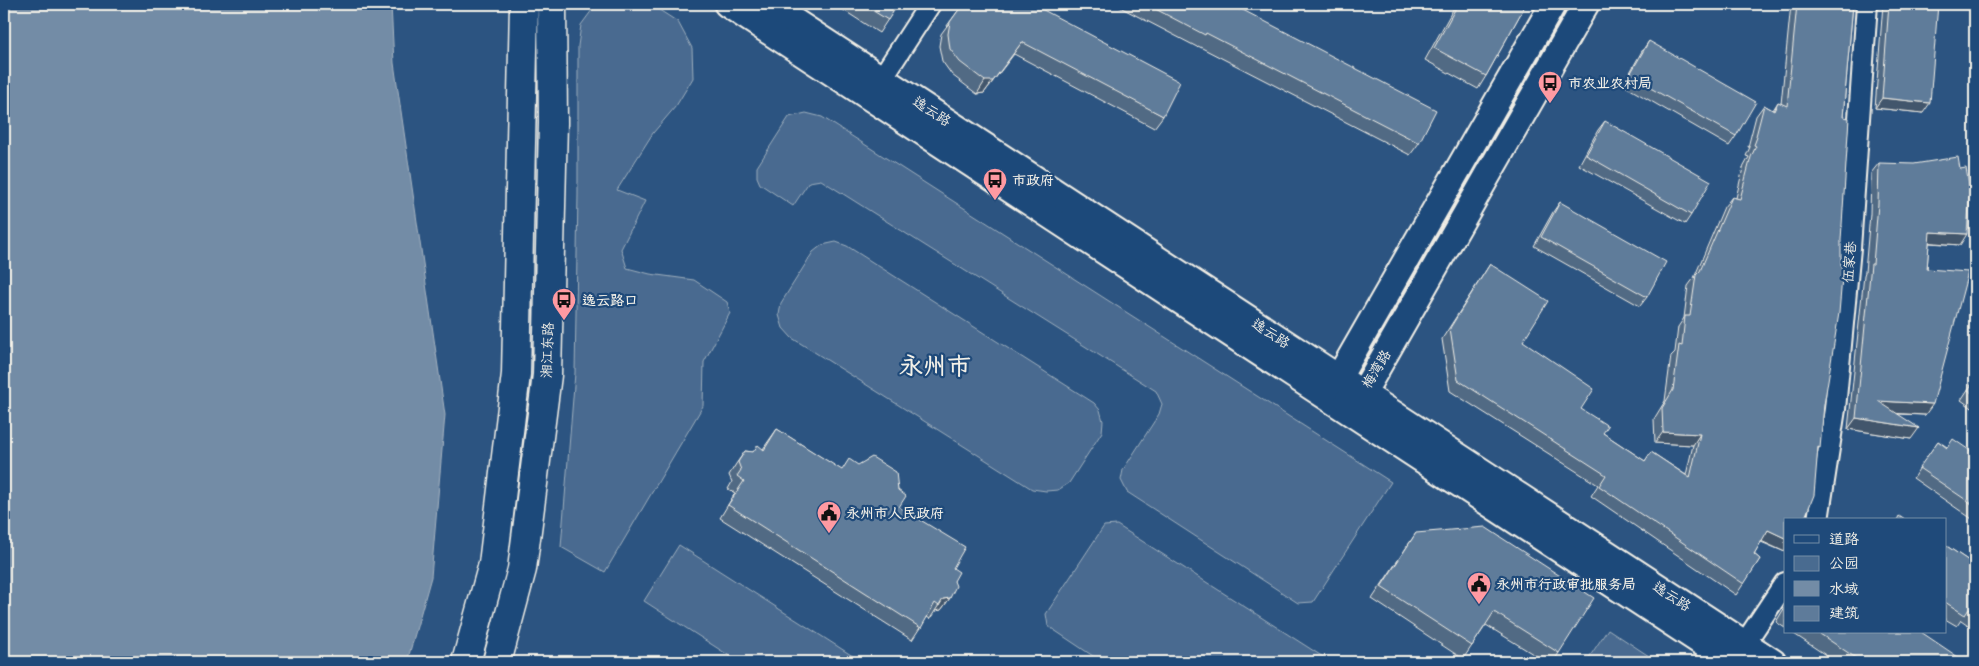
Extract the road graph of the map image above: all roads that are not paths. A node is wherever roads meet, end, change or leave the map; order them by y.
1 (524, 4) edge
2 (552, 4) edge
3 (727, 4) edge
4 (768, 4) edge
5 (930, 4) edge
6 (1553, 4) edge
7 (1586, 4) edge
8 (1867, 4) edge
9 (882, 78) junction
10 (1339, 377) junction
11 (1362, 393) junction
12 (1339, 405) junction
13 (1818, 518) edge
14 (1784, 584) edge
15 (1738, 653) edge
16 (466, 662) edge
17 (497, 662) edge
18 (1774, 662) edge

1 - 16 main road
2 - 17 main road, 湘江东路
3 - 12 street, 逸云路
4 - 9 street, 逸云路
5 - 9 street
6 - 10 street, 梅湾路
7 - 11 street, 梅湾路
8 - 13 street, 伍家巷
9 - 10 street, 逸云路
10 - 11 street, 逸云路
10 - 12 street, 梅湾路
11 - 12 street, 梅湾路
11 - 15 street, 逸云路
12 - 15 street, 逸云路
14 - 15 street
15 - 18 street, 逸云路

